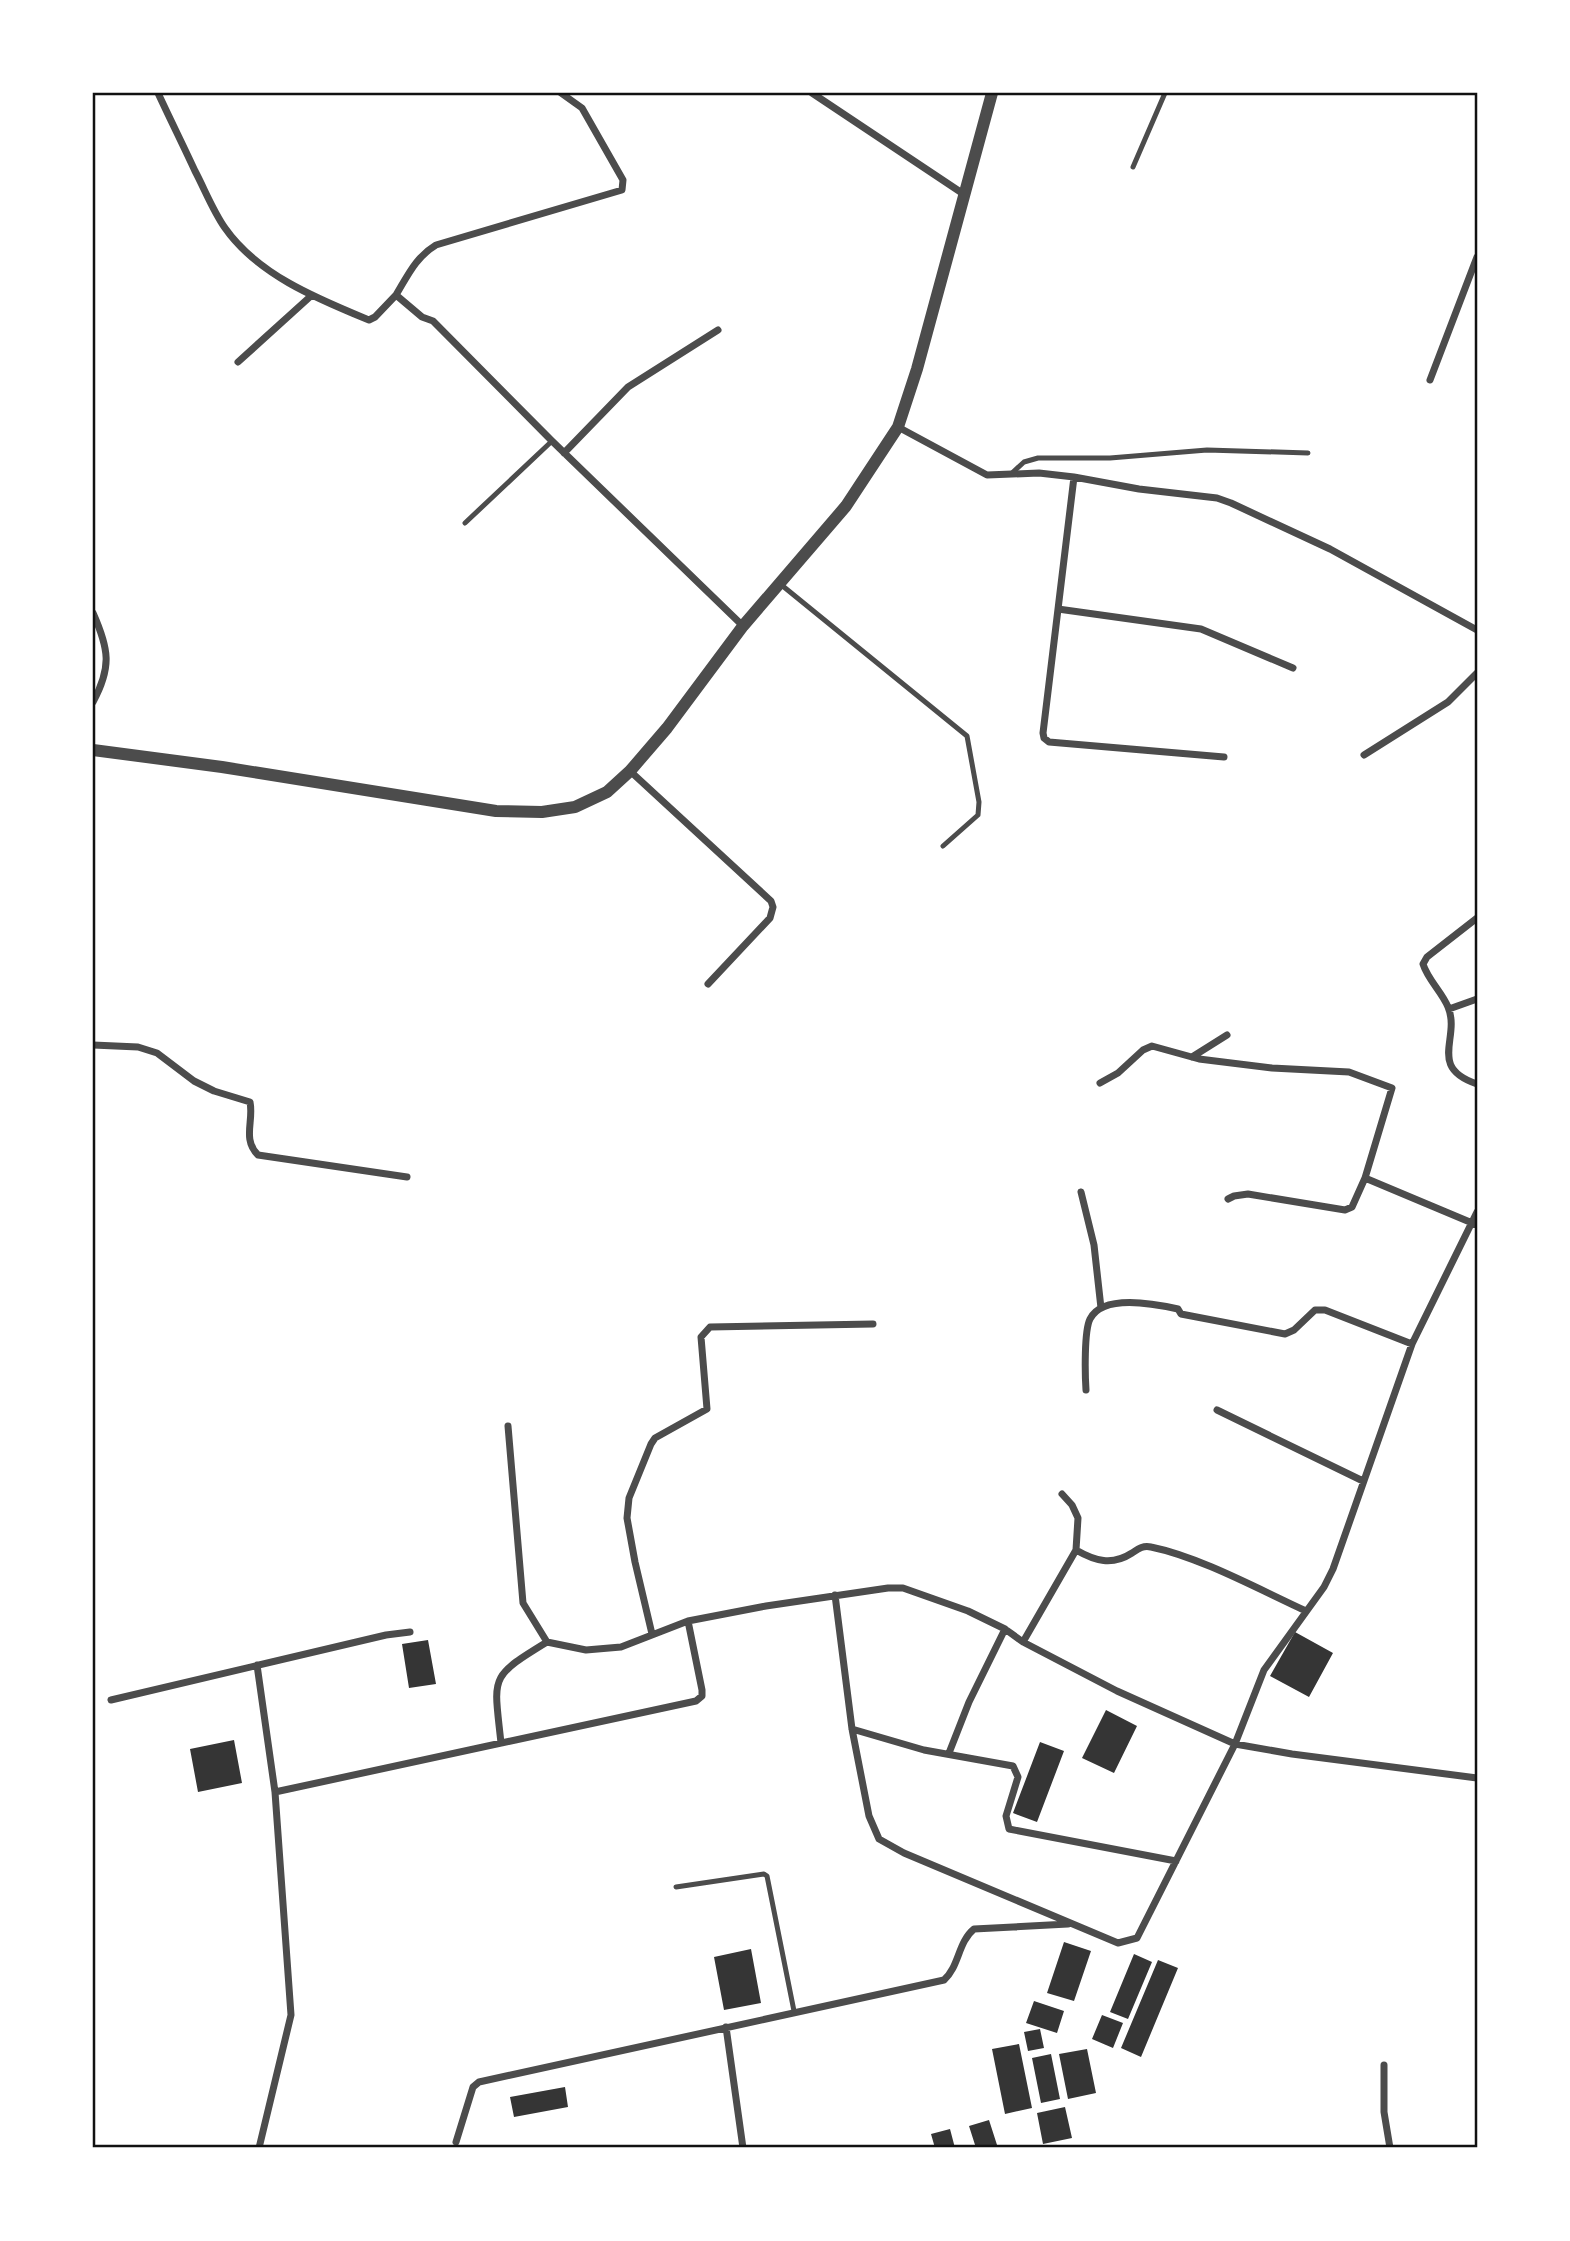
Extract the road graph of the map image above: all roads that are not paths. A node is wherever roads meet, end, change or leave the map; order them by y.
1 (158, 93) edge
2 (561, 93) edge
3 (812, 93) edge
4 (992, 93) edge
5 (1165, 93) edge
6 (1133, 167) dead end
7 (965, 195) junction
8 (1477, 257) edge
9 (312, 295) junction
10 (396, 295) junction
11 (718, 330) dead end
12 (238, 362) dead end
13 (1430, 380) dead end
14 (898, 427) junction
15 (552, 441) junction
16 (564, 453) junction
17 (1308, 453) dead end
18 (1010, 475) junction
19 (1074, 477) junction
20 (465, 523) dead end
21 (779, 583) junction
22 (1058, 609) junction
23 (93, 613) edge
24 (743, 626) junction
25 (1477, 630) edge
26 (1293, 668) dead end
27 (1477, 673) edge
28 (93, 702) edge
29 (93, 750) edge
30 (1364, 755) dead end
31 (1224, 757) dead end
32 (630, 771) junction
33 (943, 846) dead end
34 (1477, 918) edge
35 (708, 984) dead end
36 (1477, 999) edge
37 (1449, 1009) junction
38 (1227, 1035) dead end
39 (93, 1045) edge
40 (1191, 1057) junction
41 (1100, 1083) dead end
42 (1477, 1084) edge
43 (407, 1177) dead end
44 (1364, 1178) junction
45 (1081, 1192) dead end
46 (1228, 1199) dead end
47 (1477, 1213) edge
48 (1474, 1225) edge
49 (1101, 1308) junction
50 (873, 1324) dead end
51 (1412, 1343) junction
52 (1086, 1390) dead end
53 (1217, 1410) dead end
54 (508, 1426) dead end
55 (1363, 1481) junction
56 (1062, 1494) dead end
57 (1076, 1550) junction
58 (835, 1595) junction
59 (1306, 1611) junction
60 (688, 1621) junction
61 (1005, 1629) junction
62 (410, 1632) dead end
63 (652, 1634) junction
64 (547, 1642) junction
65 (1023, 1642) junction
66 (257, 1665) junction
67 (111, 1700) dead end
68 (852, 1729) junction
69 (502, 1743) junction
70 (1235, 1744) junction
71 (949, 1754) junction
72 (1477, 1778) edge
73 (275, 1792) junction
74 (1176, 1861) junction
75 (676, 1887) dead end
76 (1071, 1924) junction
77 (794, 2011) junction
78 (726, 2027) junction
79 (1384, 2066) dead end
80 (456, 2142) dead end
81 (259, 2148) edge
82 (743, 2148) edge
83 (1390, 2148) edge

1 - 9 street
2 - 10 street
3 - 7 street
4 - 7 street
5 - 6 lane
7 - 14 street
8 - 13 street
9 - 10 street
9 - 12 street
10 - 15 street
11 - 16 street
14 - 18 street
14 - 21 street
15 - 16 street
15 - 20 lane
16 - 24 street
17 - 18 lane
18 - 19 street
19 - 22 street
19 - 25 street
21 - 24 street
21 - 33 lane
22 - 26 street
22 - 31 street
23 - 28 street
24 - 32 street
27 - 30 street
29 - 32 street
32 - 35 street
34 - 37 street
36 - 37 street
37 - 42 street
38 - 40 street
39 - 43 street
40 - 41 street
40 - 44 street
44 - 46 street
44 - 48 street
45 - 49 street
47 - 48 street
48 - 51 street
49 - 51 street
49 - 52 street
50 - 63 street
51 - 55 street
53 - 55 street
54 - 64 street
55 - 59 street
56 - 57 street
57 - 59 street
57 - 65 street
58 - 60 street
58 - 61 street
58 - 68 street
59 - 70 street
60 - 63 street
60 - 69 street
61 - 65 street
61 - 71 street
62 - 66 street
63 - 64 street
64 - 69 street
65 - 70 street
66 - 67 street
66 - 73 street
68 - 71 street
68 - 76 street
69 - 73 street
70 - 72 street
70 - 74 street
71 - 74 street
73 - 81 street
74 - 76 street
75 - 77 lane
76 - 77 street
77 - 78 street
78 - 80 street
78 - 82 street
79 - 83 street

